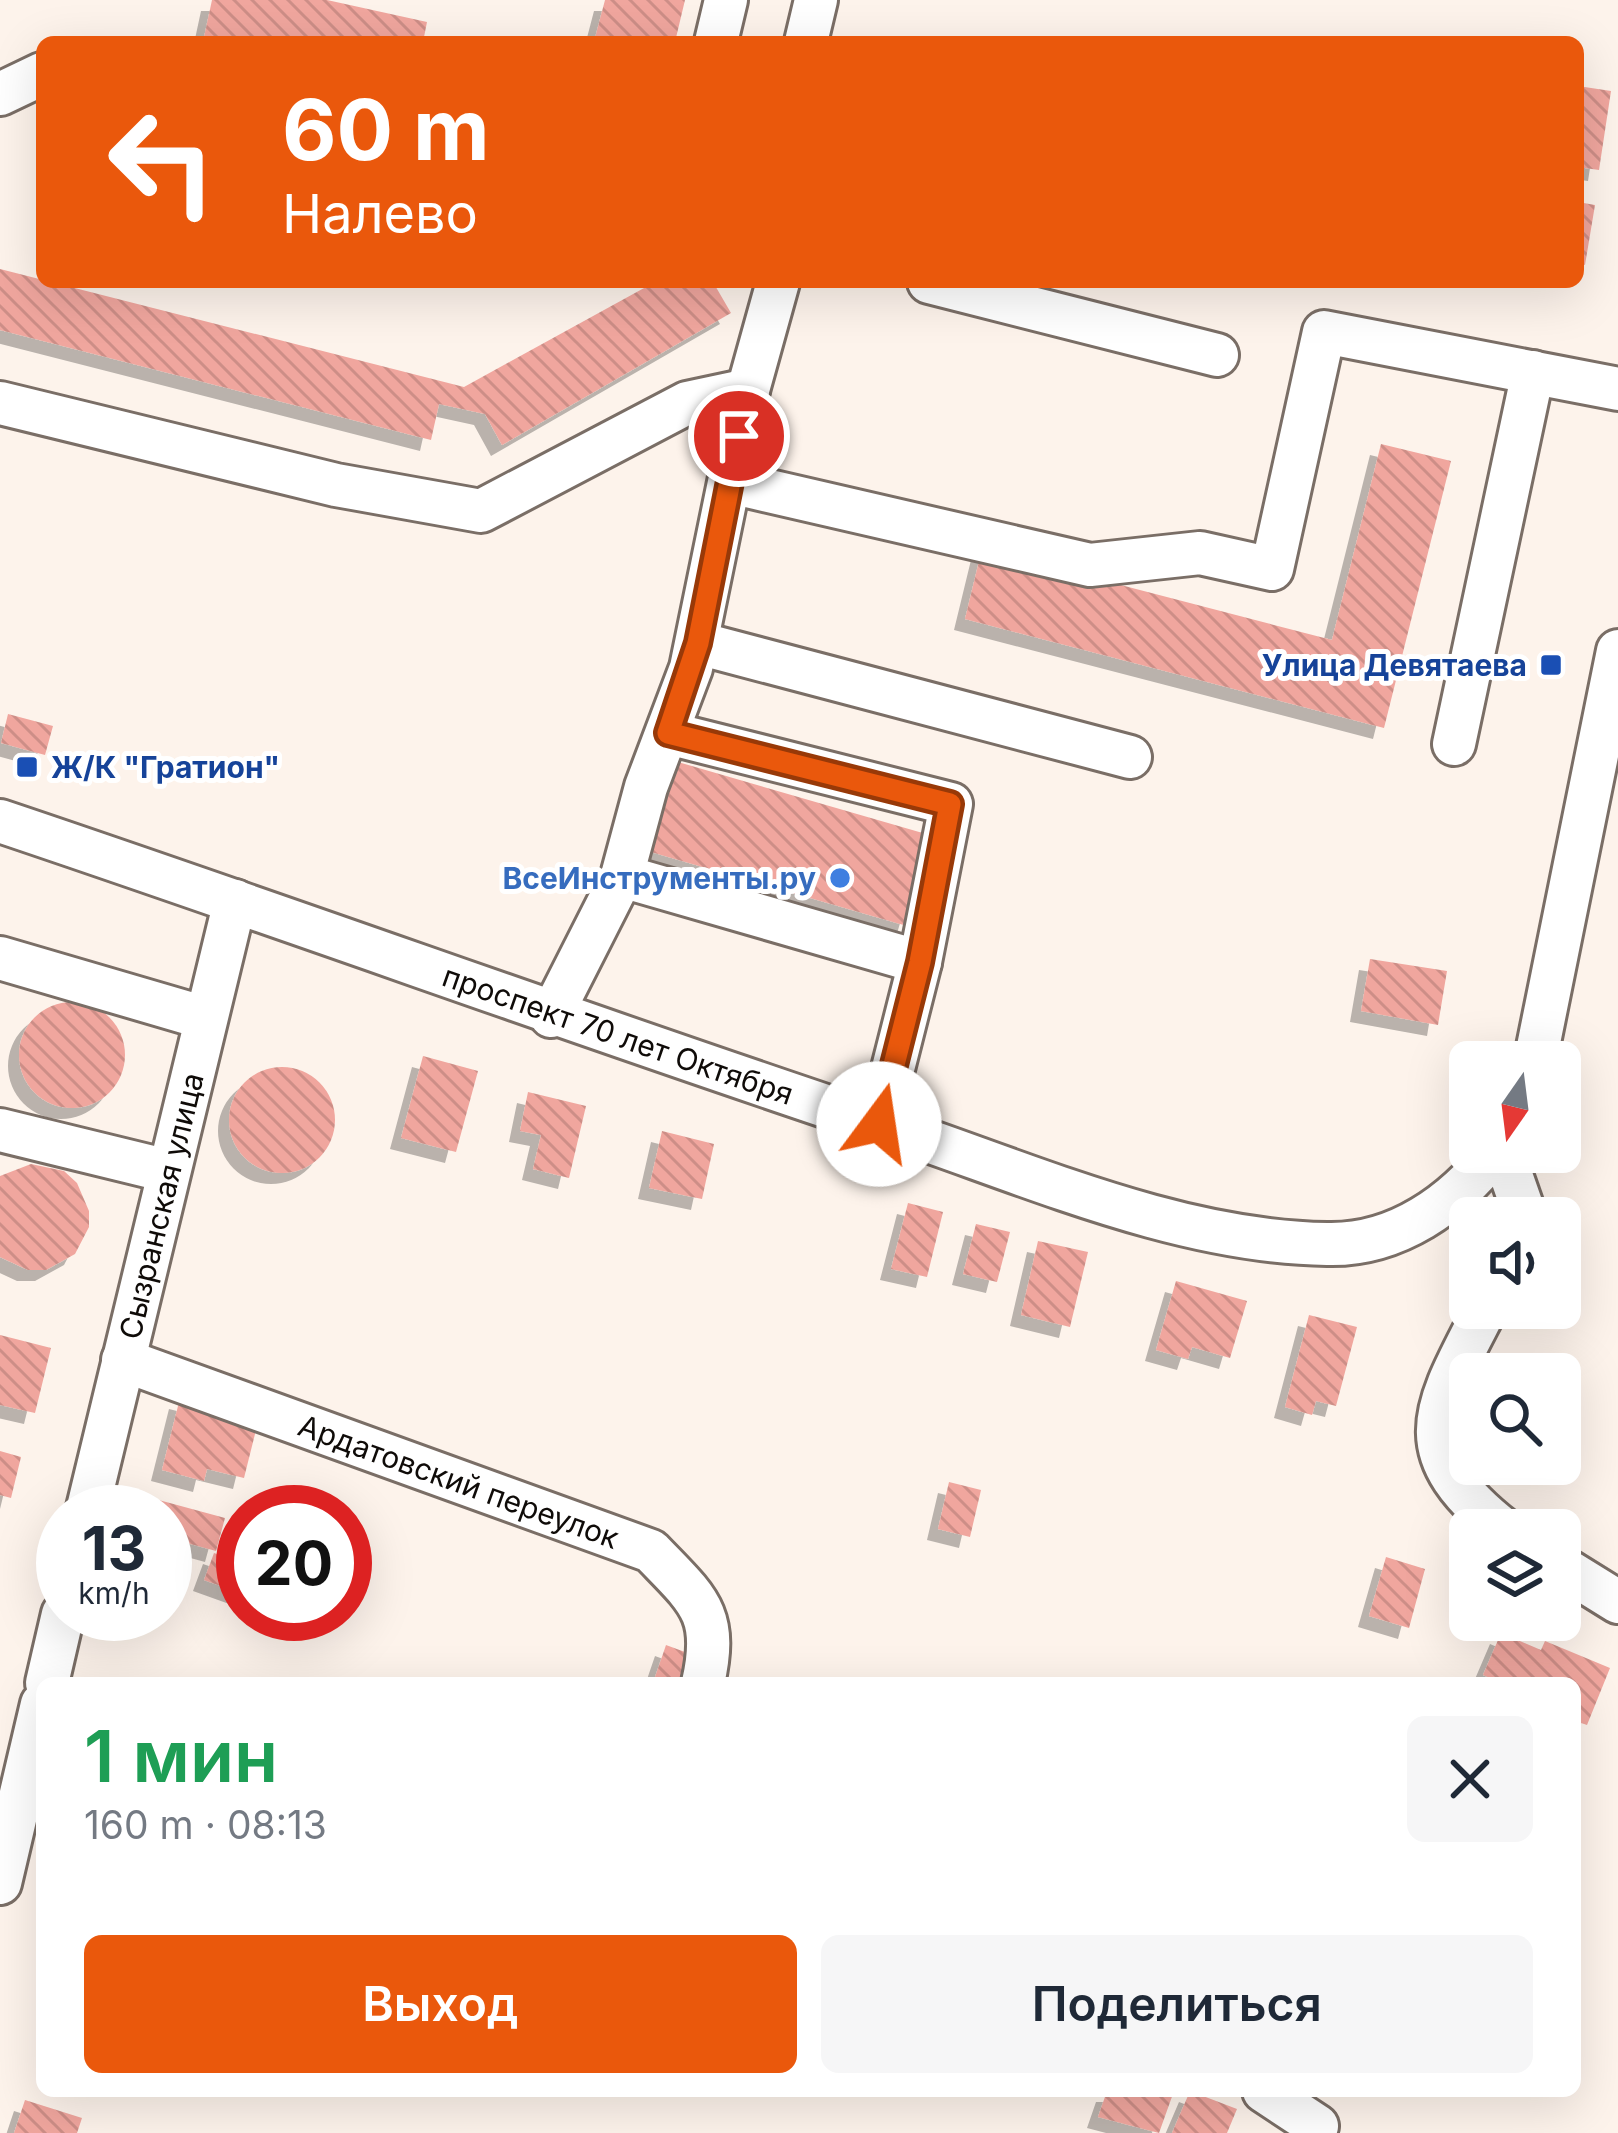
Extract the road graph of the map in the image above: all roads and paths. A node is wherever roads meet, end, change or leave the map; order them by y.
1 (726, 0) edge
2 (816, 0) edge
3 (717, 36) edge
4 (807, 36) edge
5 (36, 77) edge
6 (0, 94) edge
7 (776, 288) edge
8 (952, 288) edge
9 (1217, 355) dead end
10 (1533, 372) junction
11 (1618, 389) edge
12 (748, 390) junction
13 (0, 403) edge
14 (730, 482) junction
15 (698, 643) junction
16 (1618, 651) edge
17 (668, 733) junction
18 (1454, 744) dead end
19 (1130, 757) dead end
20 (0, 820) edge
21 (622, 876) junction
22 (235, 901) junction
23 (0, 958) edge
24 (920, 962) junction
25 (551, 1016) junction
26 (205, 1018) junction
27 (1539, 1041) edge
28 (879, 1124) junction
29 (0, 1130) edge
30 (169, 1172) junction
31 (1480, 1173) edge
32 (1475, 1329) edge
33 (123, 1360) junction
34 (93, 1485) edge
35 (1477, 1509) edge
36 (1581, 1580) edge
37 (1618, 1602) edge
38 (57, 1641) edge
39 (48, 1677) edge
40 (705, 1677) edge
41 (36, 1730) edge
42 (0, 1883) edge
43 (1273, 2097) edge
44 (1317, 2126) dead end

1 - 3 street
2 - 4 street
5 - 6 street
7 - 12 street
8 - 9 street
10 - 11 street
10 - 14 street
10 - 18 street
12 - 13 street
12 - 14 street
14 - 15 street
15 - 17 street
15 - 19 street
16 - 27 street
17 - 21 street
17 - 24 street
20 - 22 street, проспект 70 лет Октября
21 - 24 street
21 - 25 street
22 - 25 street, проспект 70 лет Октября
22 - 26 street, Сызранская улица
23 - 26 street
24 - 28 street
25 - 28 street, проспект 70 лет Октября
26 - 30 street, Сызранская улица
28 - 31 street, проспект 70 лет Октября
29 - 30 street
30 - 33 street, Сызранская улица
32 - 35 street
33 - 34 street, Сызранская улица
33 - 40 street, Ардатовский переулок
36 - 37 street
38 - 39 street
41 - 42 street
43 - 44 street

